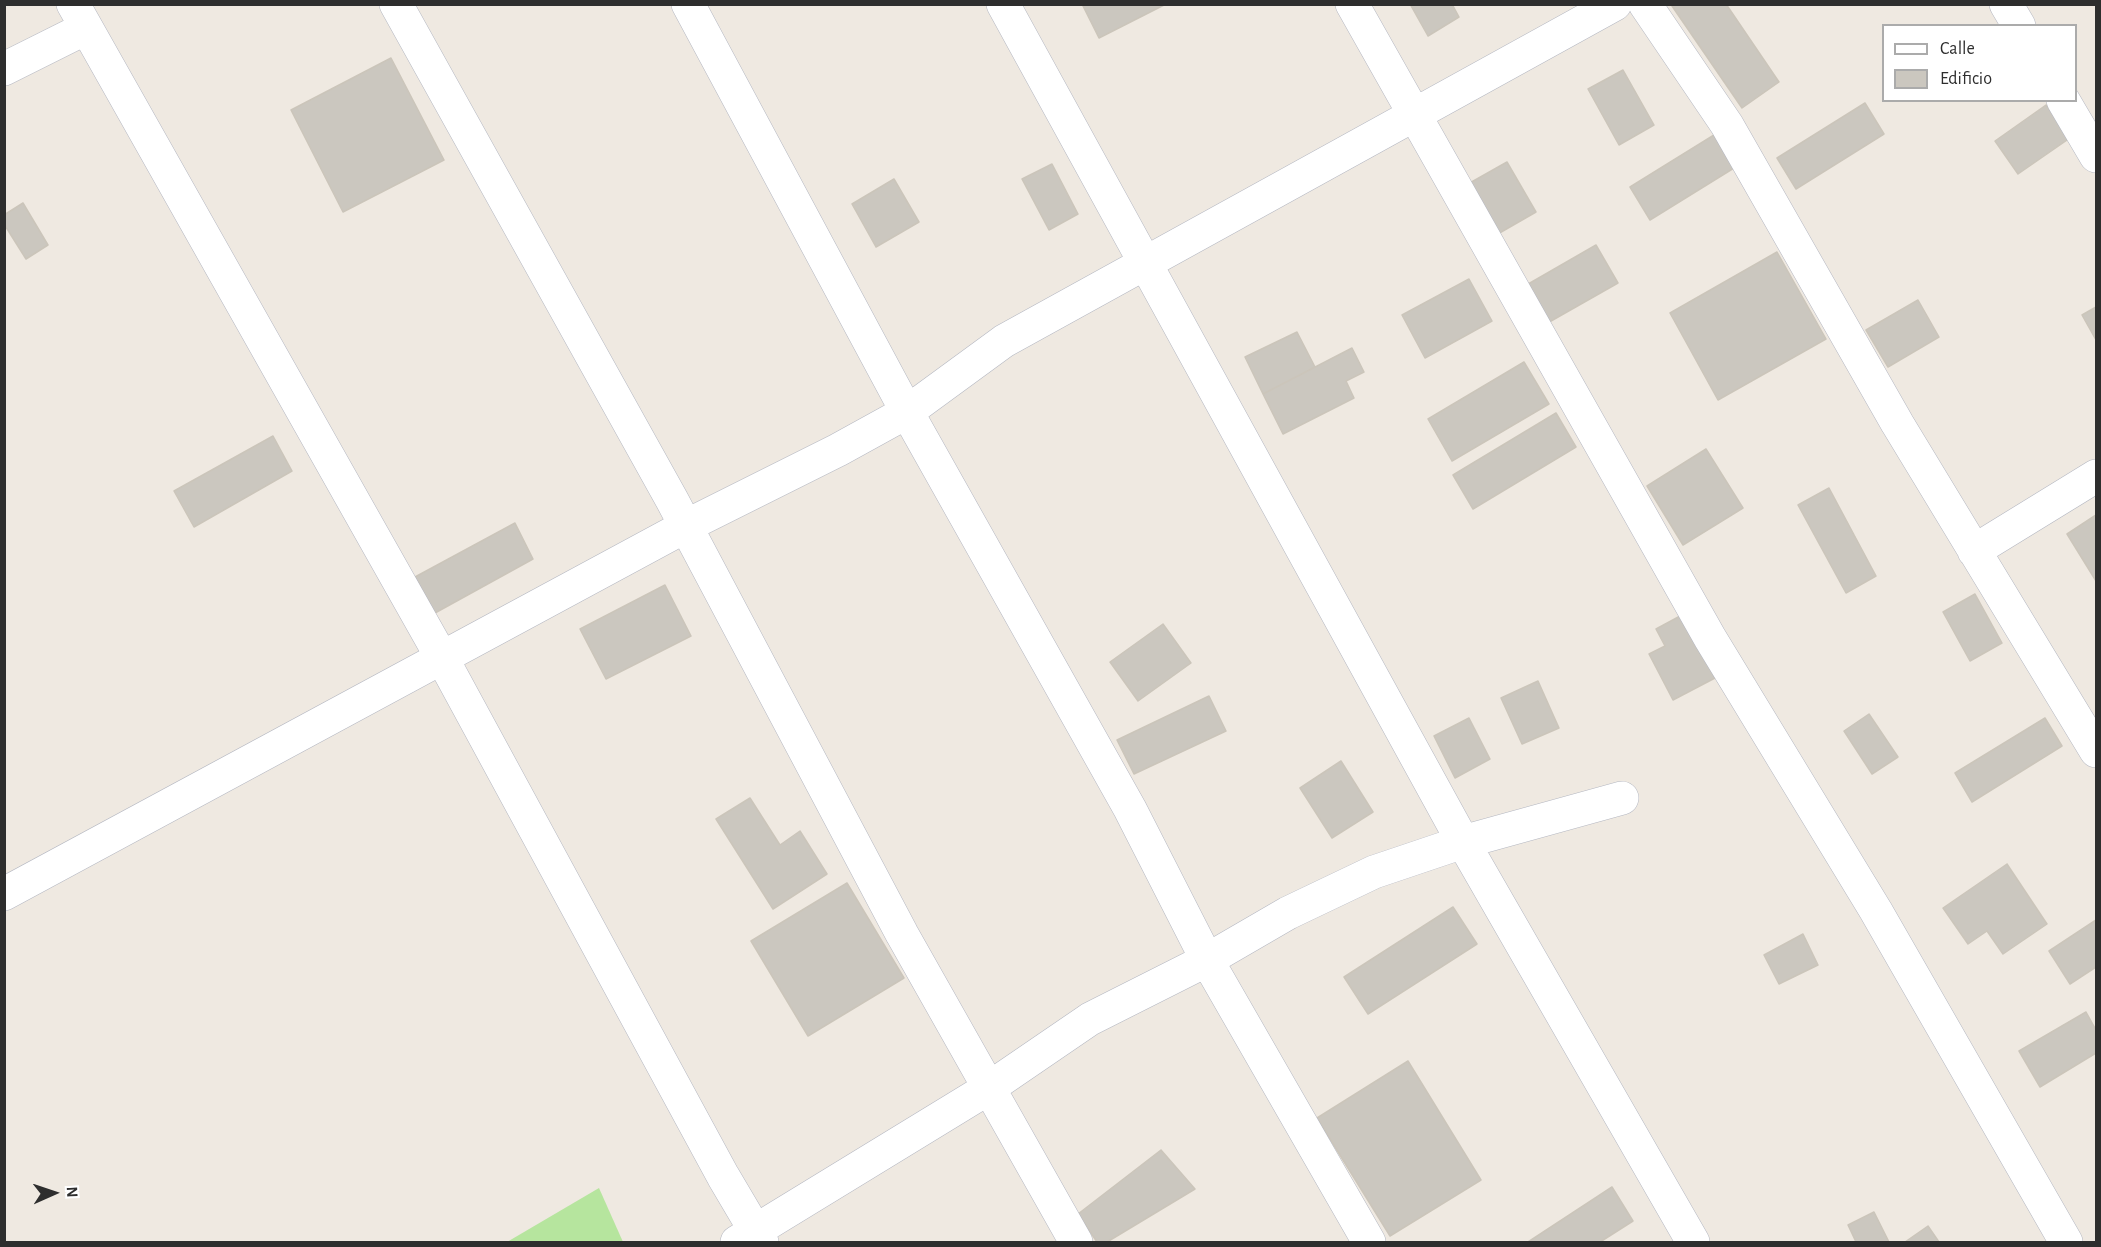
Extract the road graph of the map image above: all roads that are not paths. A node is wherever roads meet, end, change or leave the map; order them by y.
1 (396, 4) edge
2 (688, 4) edge
3 (1003, 4) edge
4 (1352, 4) edge
5 (1615, 4) edge
6 (1645, 4) edge
7 (2006, 4) edge
8 (80, 12) edge
9 (2018, 24) edge
10 (4, 69) edge
11 (2064, 102) edge
12 (1413, 115) junction
13 (2097, 156) edge
14 (1144, 264) junction
15 (907, 412) junction
16 (2097, 476) edge
17 (686, 526) junction
18 (1974, 551) junction
19 (442, 658) junction
20 (2097, 751) edge
21 (1622, 798) dead end
22 (1463, 842) junction
23 (4, 894) edge
24 (1207, 960) junction
25 (989, 1088) junction
26 (752, 1239) edge
27 (1076, 1242) edge
28 (1370, 1242) edge
29 (1694, 1242) edge
30 (2066, 1242) edge

1 - 17 street
2 - 15 street
3 - 14 street
4 - 12 street
5 - 12 street
6 - 18 street
7 - 9 street
8 - 10 street
8 - 19 street
11 - 13 street
12 - 14 street
12 - 30 street
14 - 15 street
14 - 22 street
15 - 17 street
15 - 24 street
16 - 18 street
17 - 19 street
17 - 25 street
18 - 20 street
19 - 23 street
19 - 26 street
21 - 22 street
22 - 24 street
22 - 29 street
24 - 25 street
24 - 28 street
25 - 26 street
25 - 27 street

